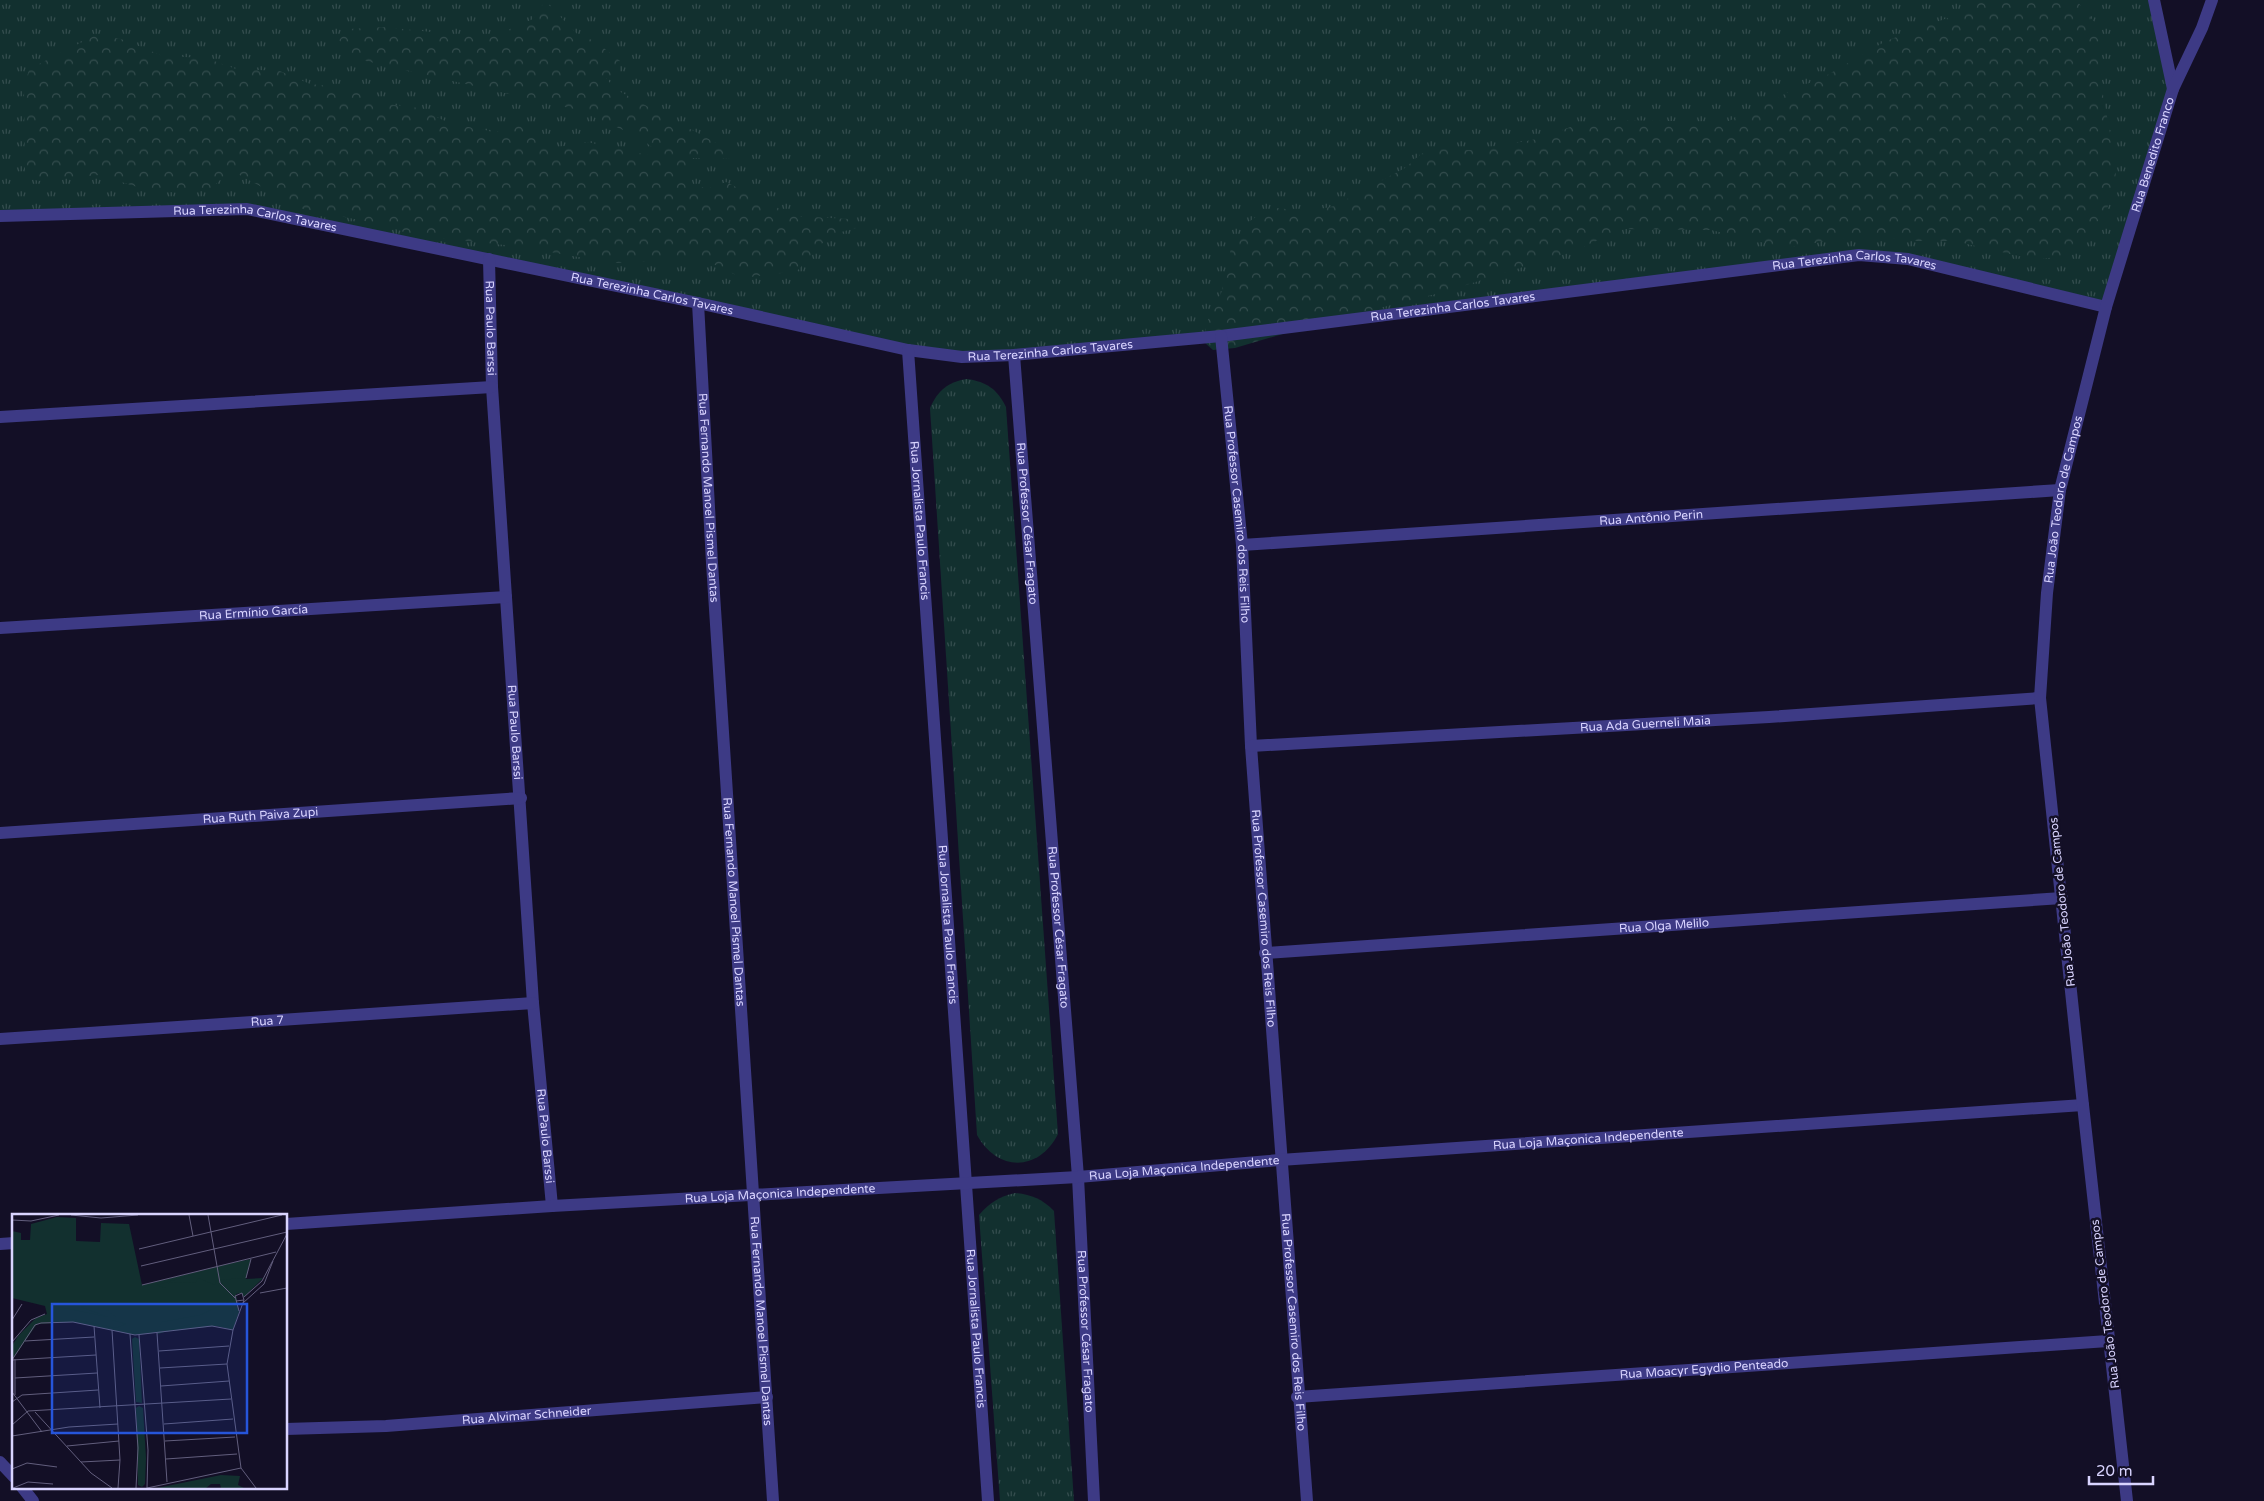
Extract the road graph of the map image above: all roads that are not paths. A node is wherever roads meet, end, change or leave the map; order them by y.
1 (2154, 0) edge
2 (2212, 0) edge
3 (2173, 89) junction
4 (0, 216) edge
5 (489, 259) junction
6 (698, 303) junction
7 (2106, 306) junction
8 (1221, 336) junction
9 (908, 350) junction
10 (1014, 355) junction
11 (492, 387) junction
12 (0, 417) edge
13 (2060, 490) junction
14 (1242, 545) junction
15 (506, 597) junction
16 (0, 628) edge
17 (2040, 698) junction
18 (1251, 746) junction
19 (520, 798) junction
20 (0, 833) edge
21 (2062, 898) junction
22 (1265, 953) junction
23 (533, 1003) junction
24 (0, 1039) edge
25 (2082, 1105) junction
26 (1280, 1160) junction
27 (1078, 1177) junction
28 (966, 1183) junction
29 (753, 1196) junction
30 (552, 1206) junction
31 (288, 1224) edge
32 (2108, 1341) junction
33 (767, 1397) junction
34 (1297, 1397) junction
35 (288, 1429) edge
36 (23, 1488) edge
37 (33, 1501) edge
38 (773, 1501) edge
39 (988, 1501) edge
40 (1094, 1501) edge
41 (1307, 1501) edge
42 (2127, 1501) edge

1 - 3 street, Rua Benedito Franco
2 - 3 street
3 - 7 street, Rua Benedito Franco
4 - 5 street, Rua Terezinha Carlos Tavares
5 - 6 street, Rua Terezinha Carlos Tavares
5 - 11 street, Rua Paulo Barssi
6 - 9 street, Rua Terezinha Carlos Tavares
6 - 29 street, Rua Fernando Manoel Pismel Dantas
7 - 8 street, Rua Terezinha Carlos Tavares
7 - 13 street, Rua João Teodoro de Campos
8 - 10 street, Rua Terezinha Carlos Tavares
8 - 14 street, Rua Professor Casemiro dos Reis Filho
9 - 10 street, Rua Terezinha Carlos Tavares
9 - 28 street, Rua Jornalista Paulo Francis
10 - 27 street, Rua Professor César Fragato
11 - 12 street
11 - 15 street, Rua Paulo Barssi
13 - 14 street, Rua Antônio Perin
13 - 17 street, Rua João Teodoro de Campos
14 - 18 street, Rua Professor Casemiro dos Reis Filho
15 - 16 street, Rua Ermínio García
15 - 19 street, Rua Paulo Barssi
17 - 18 street, Rua Ada Guerneli Maia
17 - 21 street, Rua João Teodoro de Campos
18 - 22 street, Rua Professor Casemiro dos Reis Filho
19 - 20 street, Rua Ruth Paiva Zupi
19 - 23 street, Rua Paulo Barssi
21 - 22 street, Rua Olga Melilo
21 - 25 street, Rua João Teodoro de Campos
22 - 26 street, Rua Professor Casemiro dos Reis Filho
23 - 24 street, Rua 7
23 - 30 street, Rua Paulo Barssi
25 - 26 street, Rua Loja Maçonica Independente
25 - 32 street, Rua João Teodoro de Campos
26 - 27 street, Rua Loja Maçonica Independente
26 - 34 street, Rua Professor Casemiro dos Reis Filho
27 - 28 street, Rua Loja Maçonica Independente
27 - 40 street, Rua Professor César Fragato
28 - 29 street, Rua Loja Maçonica Independente
28 - 39 street, Rua Jornalista Paulo Francis
29 - 30 street, Rua Loja Maçonica Independente
29 - 33 street, Rua Fernando Manoel Pismel Dantas
30 - 31 street, Rua Loja Maçonica Independente
32 - 34 street, Rua Moacyr Egydio Penteado
32 - 42 street, Rua João Teodoro de Campos
33 - 35 street, Rua Alvimar Schneider
33 - 38 street, Rua Fernando Manoel Pismel Dantas
34 - 41 street, Rua Professor Casemiro dos Reis Filho
36 - 37 street

